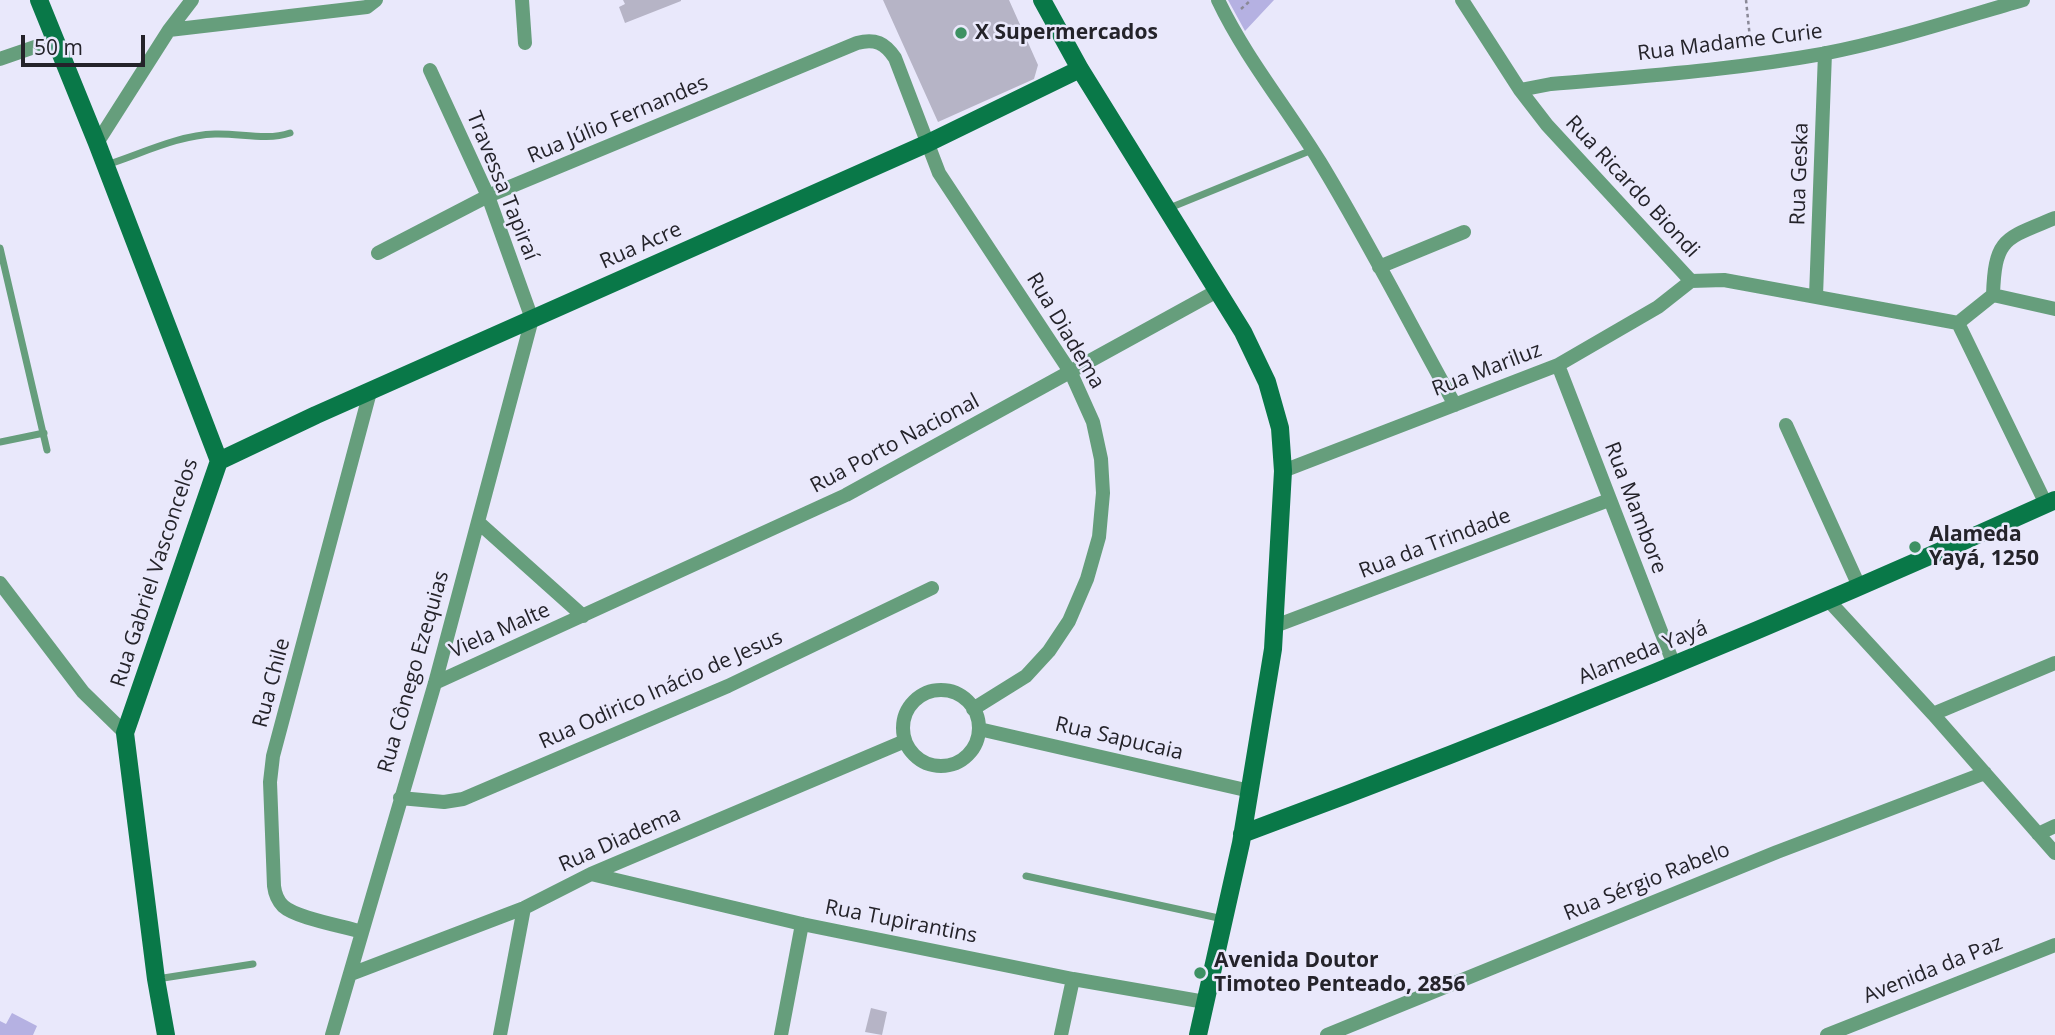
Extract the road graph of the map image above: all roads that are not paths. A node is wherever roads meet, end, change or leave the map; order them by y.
1 (39, 0) edge
2 (192, 0) edge
3 (376, 0) edge
4 (522, 0) edge
5 (1042, 0) edge
6 (1217, 0) edge
7 (1462, 0) edge
8 (2023, 0) edge
9 (169, 30) junction
10 (55, 40) junction
11 (879, 42) joint
12 (525, 43) dead end
13 (1825, 53) junction
14 (0, 59) edge
15 (1080, 69) junction
16 (430, 71) dead end
17 (1520, 90) junction
18 (290, 132) dead end
19 (97, 143) junction
20 (926, 144) junction
21 (1312, 150) junction
22 (106, 165) junction
23 (488, 196) junction
24 (1167, 208) junction
25 (2055, 218) edge
26 (1464, 232) dead end
27 (0, 248) edge
28 (378, 253) dead end
29 (1378, 267) junction
30 (1691, 281) junction
31 (1217, 291) junction
32 (1993, 295) junction
33 (1816, 296) junction
34 (2055, 309) edge
35 (532, 319) junction
36 (1958, 323) junction
37 (1558, 365) junction
38 (1071, 373) junction
39 (370, 392) junction
40 (1455, 405) junction
41 (1786, 425) dead end
42 (44, 433) junction
43 (0, 442) edge
44 (47, 450) dead end
45 (219, 461) junction
46 (1283, 471) junction
47 (1609, 500) junction
48 (2050, 502) edge
49 (478, 522) junction
50 (0, 583) edge
51 (1859, 586) junction
52 (932, 588) dead end
53 (1829, 601) junction
54 (583, 616) junction
55 (1275, 626) junction
56 (2055, 663) edge
57 (1674, 665) junction
58 (435, 683) junction
59 (973, 709) junction
60 (1933, 713) junction
61 (979, 729) junction
62 (125, 733) junction
63 (905, 741) junction
64 (1985, 774) junction
65 (1250, 791) junction
66 (400, 798) junction
67 (2055, 826) edge
68 (1242, 834) junction
69 (2038, 834) junction
70 (2055, 853) edge
71 (591, 874) junction
72 (1026, 876) dead end
73 (524, 908) junction
74 (1223, 919) junction
75 (802, 924) junction
76 (362, 932) junction
77 (2055, 945) edge
78 (253, 964) dead end
79 (351, 974) junction
80 (156, 979) junction
81 (1073, 979) junction
82 (1205, 1002) junction
83 (166, 1035) edge
84 (332, 1035) edge
85 (500, 1035) edge
86 (781, 1035) edge
87 (1061, 1035) edge
88 (1198, 1035) edge
89 (1327, 1035) edge
90 (1827, 1035) edge

1 - 10 street, Rua Gabriel Vasconcelos
2 - 9 street
3 - 9 street
4 - 12 street
5 - 15 street
6 - 21 street
7 - 17 street, Rua Ricardo Biondi
8 - 13 street, Rua Madame Curie
9 - 19 street
10 - 14 street
10 - 19 street, Rua Gabriel Vasconcelos
11 - 20 street, Rua Diadema
11 - 23 street, Rua Júlio Fernandes
13 - 17 street, Rua Madame Curie
13 - 33 street, Rua Geska
15 - 20 street, Rua Acre
15 - 24 street
16 - 23 street, Travessa Tapiraí
17 - 30 street, Rua Ricardo Biondi
18 - 22 lane
19 - 22 street, Rua Gabriel Vasconcelos
20 - 35 street, Rua Acre
20 - 38 street, Rua Diadema
21 - 24 lane
21 - 29 street
22 - 45 street, Rua Gabriel Vasconcelos
23 - 28 street, Rua Júlio Fernandes
23 - 35 street, Travessa Tapiraí
24 - 31 street
25 - 32 street
26 - 29 street
27 - 42 lane
29 - 40 street
30 - 33 street, Rua Ricardo Biondi
30 - 37 street, Rua Mariluz
31 - 38 street, Rua Porto Nacional
31 - 46 street
32 - 34 street
32 - 36 street
33 - 36 street, Rua Ricardo Biondi
35 - 39 street, Rua Acre
35 - 49 street, Rua Cônego Ezequias
36 - 48 street
37 - 40 street, Rua Mariluz
37 - 47 street, Rua Mambore
38 - 54 street, Rua Porto Nacional
38 - 59 street, Rua Diadema
39 - 45 street, Rua Acre
39 - 76 street, Rua Chile
40 - 46 street, Rua Mariluz
41 - 51 street
42 - 43 lane
42 - 44 lane
45 - 62 street, Rua Gabriel Vasconcelos
46 - 55 street
47 - 55 street, Rua da Trindade
47 - 57 street, Rua Mambore
48 - 51 street, Alameda Yayá
49 - 54 street
49 - 58 street, Rua Cônego Ezequias
50 - 62 street
51 - 53 street, Alameda Yayá
52 - 66 street, Rua Odirico Inácio de Jesus
53 - 57 street, Alameda Yayá
53 - 60 street
54 - 58 street, Viela Malte
55 - 65 street
56 - 60 street
57 - 68 street, Alameda Yayá
58 - 66 street, Rua Cônego Ezequias
59 - 61 street
59 - 63 street
60 - 64 street
61 - 63 street
61 - 65 street, Rua Sapucaia
62 - 80 street, Rua Gabriel Vasconcelos
63 - 71 street, Rua Diadema
64 - 69 street
64 - 89 street, Rua Sérgio Rabelo
65 - 68 street
66 - 76 street, Rua Cônego Ezequias
67 - 69 street
68 - 74 street
69 - 70 street
71 - 73 street, Rua Diadema
71 - 75 street, Rua Tupirantins
72 - 74 lane
73 - 79 street, Rua Diadema
73 - 85 street
74 - 82 street
75 - 81 street, Rua Tupirantins
75 - 86 street
76 - 79 street, Rua Cônego Ezequias
77 - 90 street, Avenida da Paz
78 - 80 lane
79 - 84 street, Rua Cônego Ezequias
80 - 83 street, Rua Gabriel Vasconcelos
81 - 82 street, Rua Tupirantins
81 - 87 street
82 - 88 street

